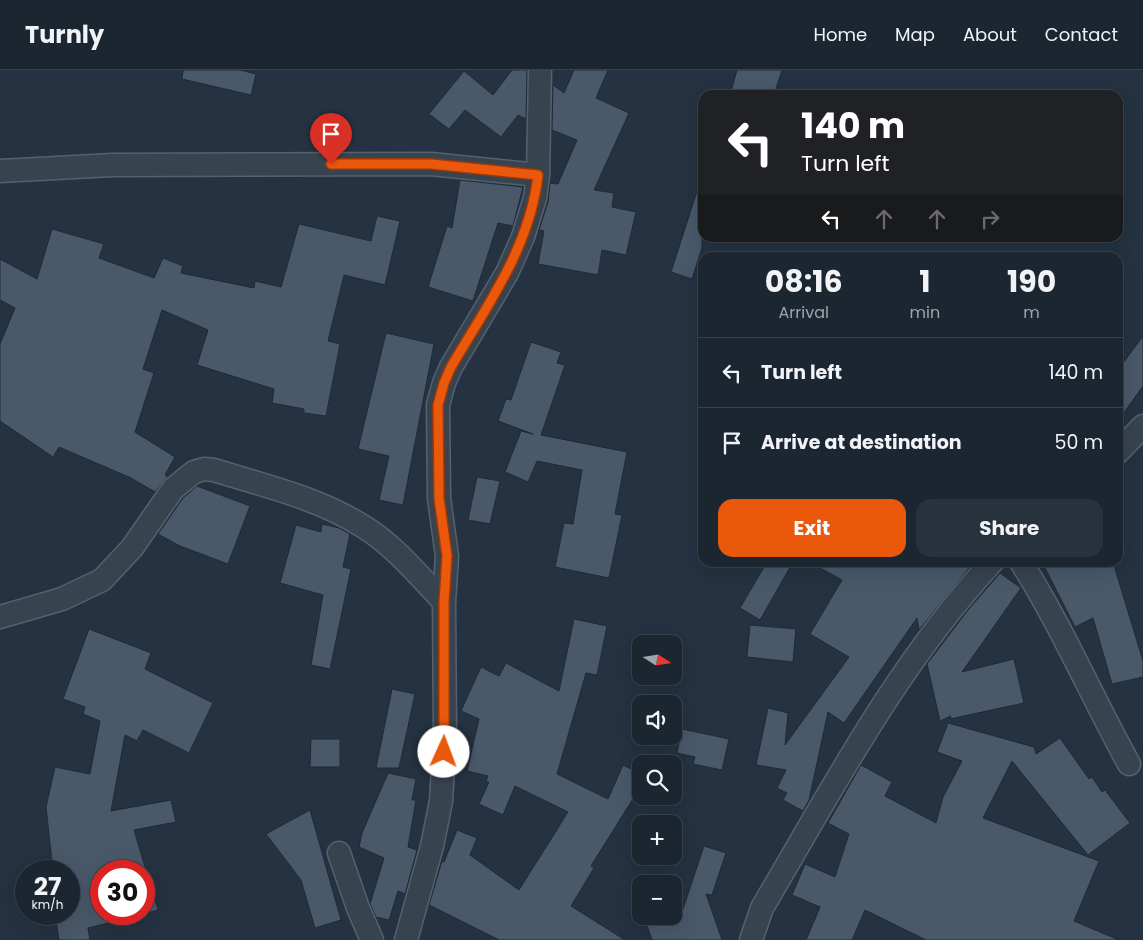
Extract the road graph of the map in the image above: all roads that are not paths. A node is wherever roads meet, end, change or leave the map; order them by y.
1 (540, 70) edge
2 (0, 171) edge
3 (538, 175) junction
4 (1143, 426) edge
5 (1123, 447) edge
6 (988, 567) edge
7 (1023, 567) edge
8 (444, 602) junction
9 (0, 617) edge
10 (1130, 764) dead end
11 (340, 853) dead end
12 (372, 940) edge
13 (406, 940) edge
14 (752, 940) edge

1 - 3 street
2 - 3 street
3 - 8 street
4 - 5 street
6 - 14 street
7 - 10 street
8 - 9 street
8 - 13 street
11 - 12 street

